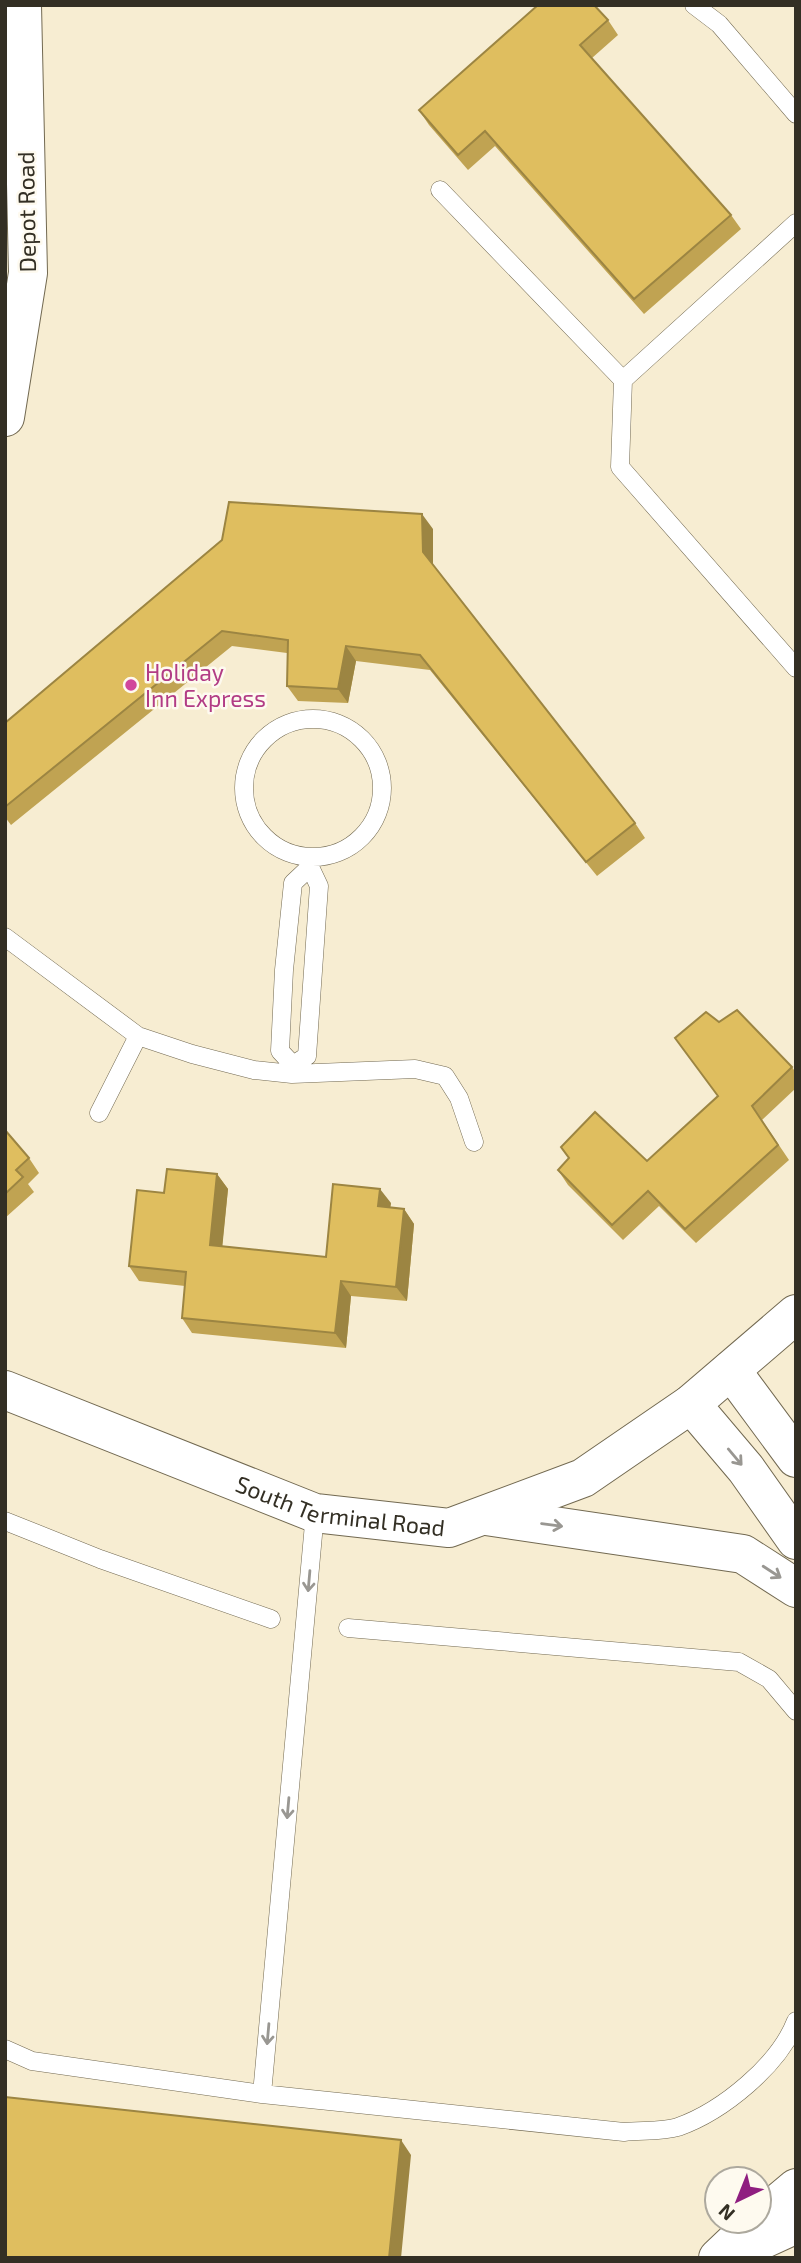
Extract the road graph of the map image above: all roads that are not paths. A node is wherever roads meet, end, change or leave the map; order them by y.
1 (694, 5) edge
2 (16, 29) edge
3 (796, 114) edge
4 (440, 190) dead end
5 (796, 223) edge
6 (623, 380) junction
7 (5, 417) edge
8 (796, 668) edge
9 (310, 862) junction
10 (5, 937) edge
11 (138, 1037) junction
12 (292, 1069) junction
13 (99, 1112) dead end
14 (474, 1142) dead end
15 (796, 1314) edge
16 (731, 1370) junction
17 (5, 1390) edge
18 (691, 1404) junction
19 (796, 1458) edge
20 (315, 1513) junction
21 (484, 1515) junction
22 (5, 1521) edge
23 (796, 1540) edge
24 (796, 1588) edge
25 (271, 1619) dead end
26 (348, 1628) dead end
27 (796, 1711) edge
28 (796, 2021) edge
29 (5, 2049) edge
30 (262, 2094) junction
31 (796, 2188) edge
32 (773, 2207) edge
33 (796, 2227) edge
34 (742, 2235) edge
35 (718, 2258) edge
36 (728, 2258) edge

1 - 3 lane
2 - 7 street, Depot Road
4 - 6 lane
5 - 6 lane
6 - 8 lane
9 - 9 lane
9 - 12 lane
9 - 12 lane
10 - 11 lane
11 - 12 lane
11 - 13 lane
12 - 14 lane
15 - 16 street, South Terminal Road
16 - 18 street, South Terminal Road
16 - 19 street
17 - 20 street, South Terminal Road
18 - 21 street, South Terminal Road
18 -> 23 street
20 - 21 street, South Terminal Road
20 -> 30 lane
21 -> 24 street
22 - 25 lane
26 - 27 lane
28 - 30 lane
29 - 30 lane
31 - 32 street
33 - 36 street
34 - 35 street

